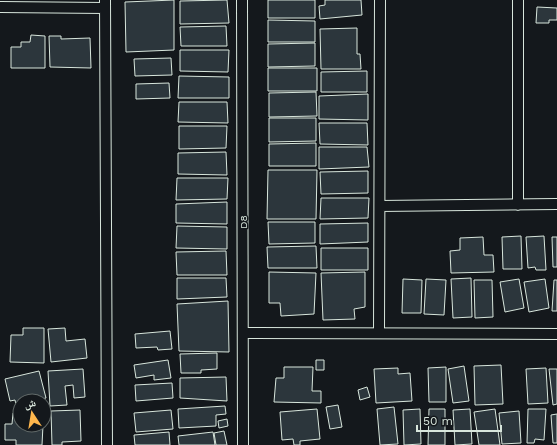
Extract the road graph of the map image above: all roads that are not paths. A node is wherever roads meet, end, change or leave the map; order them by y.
1 (242, 0) edge
2 (380, 0) edge
3 (518, 0) edge
4 (105, 4) edge
5 (0, 8) edge
6 (557, 204) edge
7 (518, 205) junction
8 (380, 206) junction
9 (243, 333) junction
10 (380, 333) junction
11 (557, 334) edge
12 (107, 445) edge
13 (244, 445) edge

1 - 9 street, D8
2 - 8 street
3 - 7 street
4 - 5 street
4 - 12 street
6 - 7 street
7 - 8 street
8 - 10 street
9 - 10 street
9 - 13 street, D8
10 - 11 street

